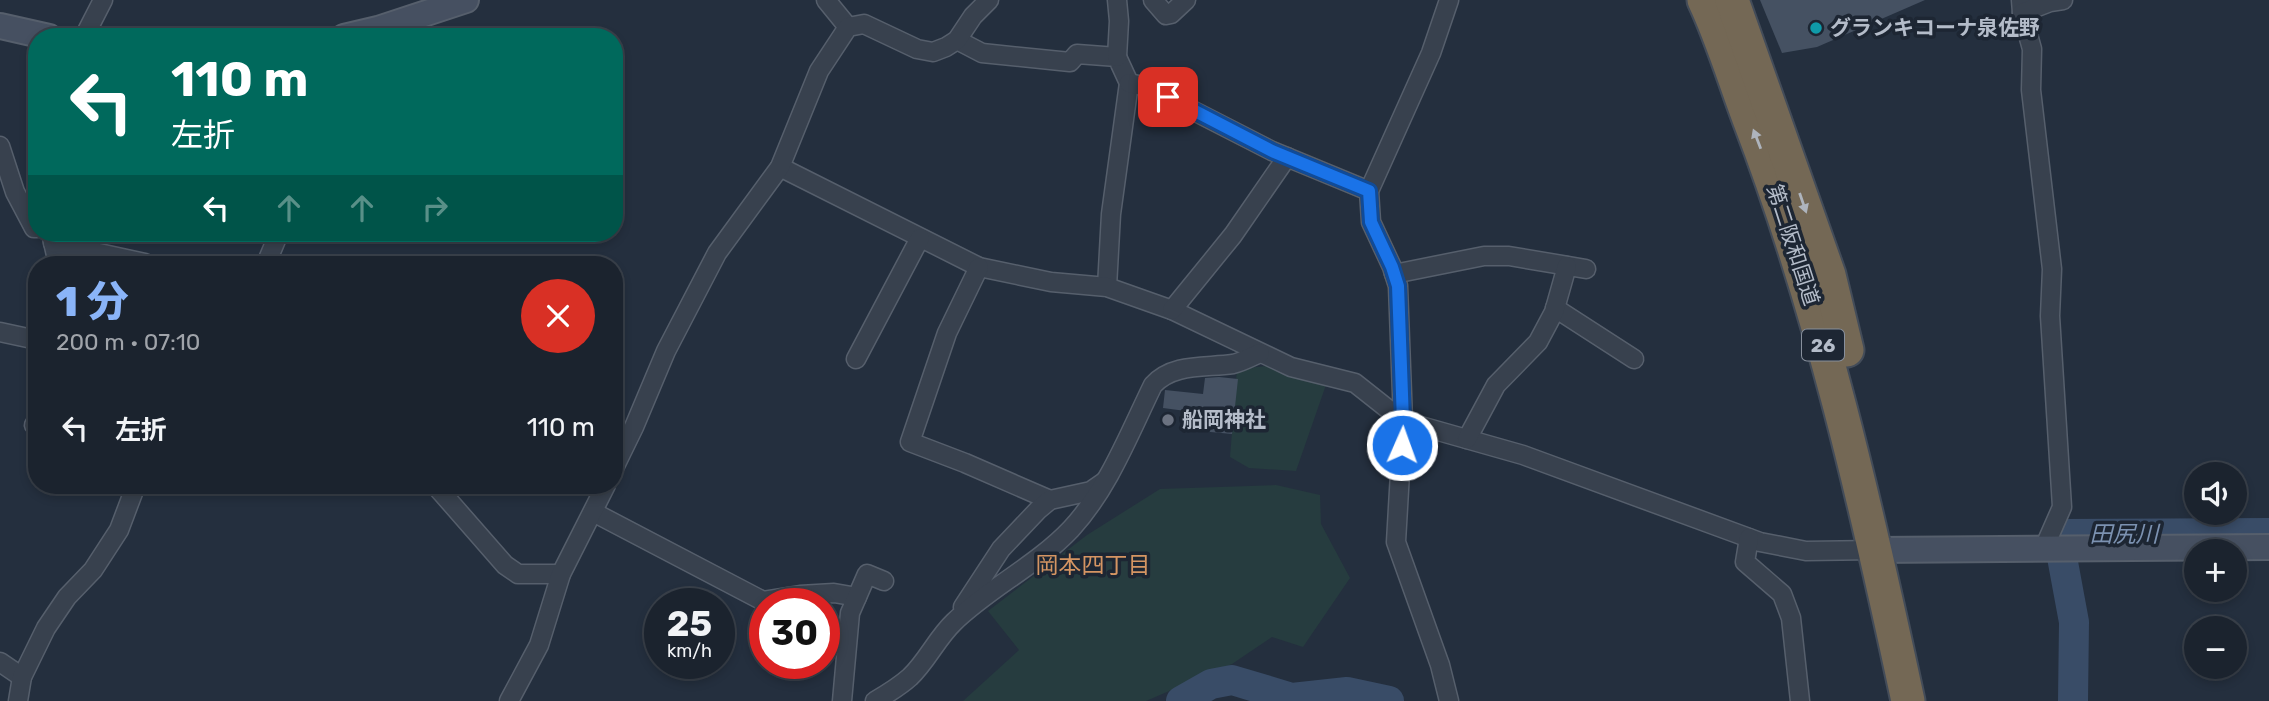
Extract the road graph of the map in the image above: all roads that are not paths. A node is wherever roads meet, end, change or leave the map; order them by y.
1 (103, 0) edge
2 (466, 0) edge
3 (826, 0) edge
4 (989, 0) edge
5 (1117, 0) edge
6 (1153, 0) edge
7 (1186, 0) edge
8 (1449, 0) edge
9 (1704, 0) edge
10 (1732, 0) edge
11 (2063, 0) edge
12 (2021, 7) edge
13 (0, 26) edge
14 (848, 27) junction
15 (89, 28) edge
16 (378, 28) edge
17 (28, 32) edge
18 (957, 40) junction
19 (1117, 57) junction
20 (1129, 83) junction
21 (1, 156) edge
22 (1287, 157) junction
23 (780, 167) junction
24 (1369, 191) junction
25 (28, 217) edge
26 (920, 238) junction
27 (66, 242) edge
28 (116, 256) edge
29 (1567, 266) junction
30 (979, 267) junction
31 (1586, 269) dead end
32 (1394, 274) junction
33 (1107, 287) junction
34 (1555, 309) junction
35 (1172, 310) junction
36 (0, 332) edge
37 (28, 338) edge
38 (1260, 354) junction
39 (856, 359) dead end
40 (1634, 359) dead end
41 (1403, 421) junction
42 (1467, 439) junction
43 (623, 450) edge
44 (1104, 481) junction
45 (133, 494) edge
46 (443, 494) edge
47 (602, 494) edge
48 (1050, 500) junction
49 (593, 512) junction
50 (1749, 538) junction
51 (2269, 547) edge
52 (2044, 548) junction
53 (1886, 549) junction
54 (561, 574) junction
55 (884, 581) dead end
56 (857, 597) junction
57 (952, 624) junction
58 (0, 662) edge
59 (22, 677) junction
60 (18, 701) edge
61 (509, 701) edge
62 (842, 701) edge
63 (875, 701) edge
64 (1450, 701) edge
65 (1800, 701) edge
66 (1908, 701) edge
67 (1931, 701) edge

1 - 15 street
2 - 16 street
3 - 14 street
4 - 18 street
5 - 19 street
6 - 7 street
8 - 24 street
53 -> 9 highway, 第二阪和国道 / 26
10 -> 53 highway, 第二阪和国道 / 26
11 - 12 street
12 - 52 street
13 - 17 street
14 - 18 street
14 - 23 street
18 - 19 street
19 - 20 street
20 - 22 street
20 - 33 street
21 - 25 street
22 - 24 street
22 - 35 street
23 - 26 street
23 - 43 street
24 - 32 street
26 - 30 street
26 - 39 street
27 - 28 street
29 - 31 street
29 - 32 street
29 - 34 street
30 - 33 street
30 - 48 street
32 - 41 street
33 - 35 street
34 - 40 street
34 - 42 street
35 - 38 street
36 - 37 street
38 - 41 street
38 - 44 street
41 - 42 street
41 - 64 street
42 - 50 street
44 - 48 street
44 - 57 street
45 - 59 street
46 - 54 street
47 - 49 street
48 - 57 street
49 - 54 street
49 - 56 street
50 - 53 street
50 - 65 street
51 - 52 street
52 - 53 street
53 - 66 highway, 第二阪和国道 / 26
53 - 67 highway, 第二阪和国道 / 26
54 - 61 street
55 - 56 street
56 - 62 street
57 - 63 street
58 - 59 street
59 - 60 street

